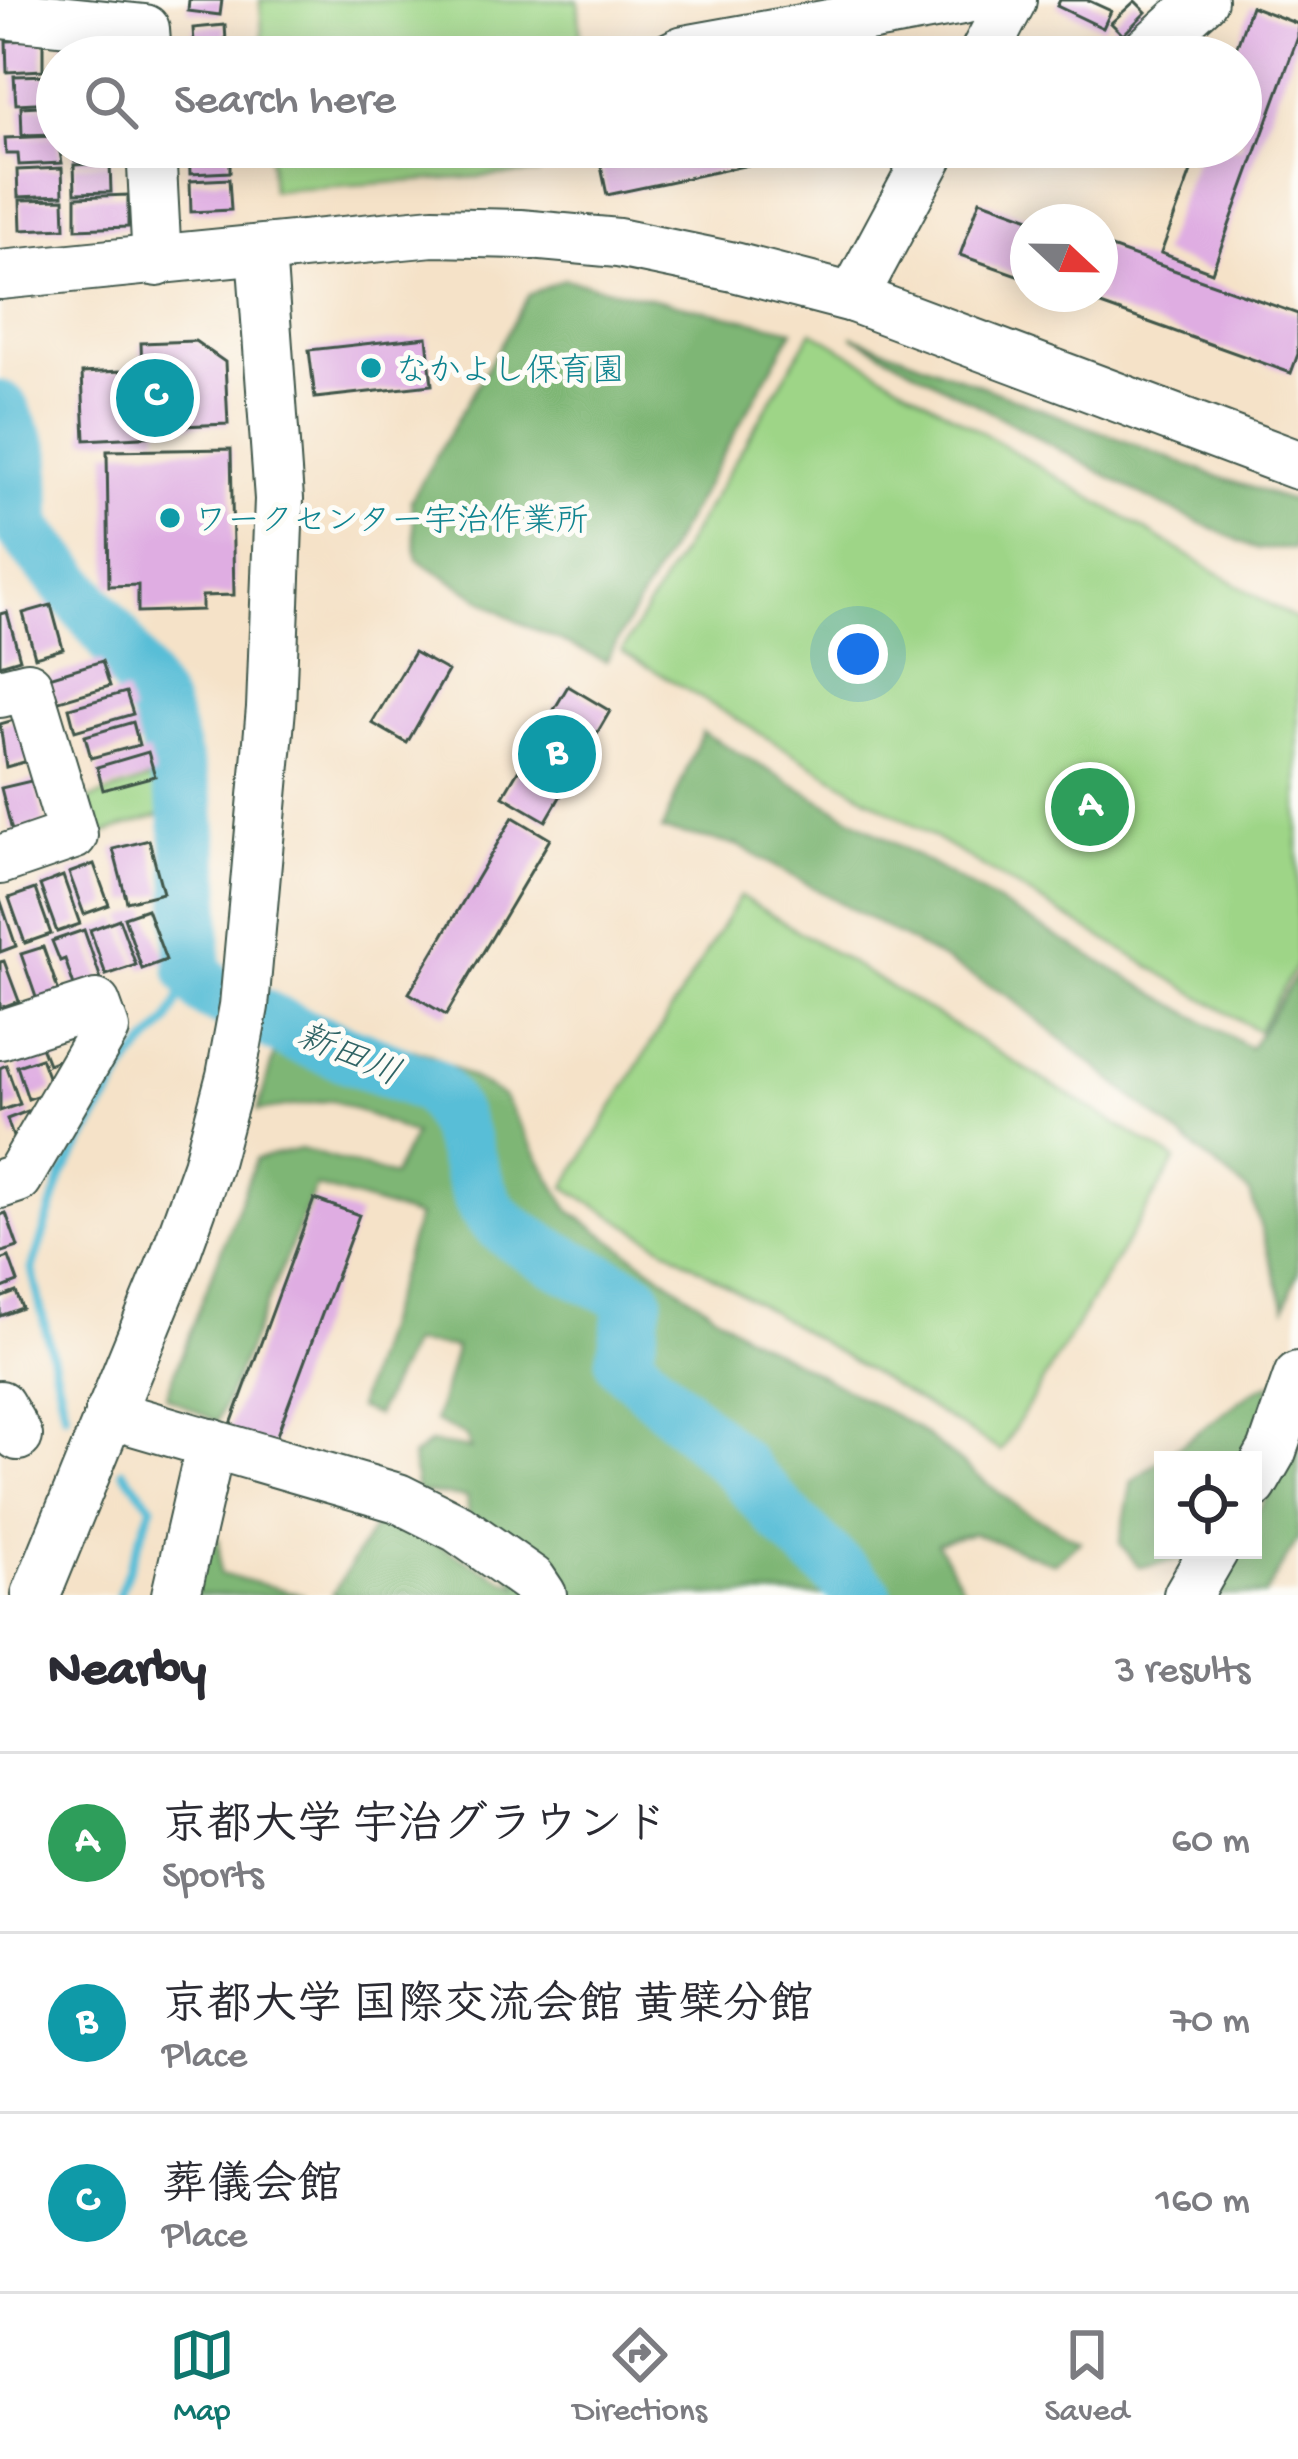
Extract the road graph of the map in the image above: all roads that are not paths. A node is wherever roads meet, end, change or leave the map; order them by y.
1 (962, 0) edge
2 (1012, 0) edge
3 (1203, 0) edge
4 (0, 14) edge
5 (146, 36) edge
6 (762, 36) edge
7 (993, 36) edge
8 (1163, 36) edge
9 (153, 168) edge
10 (923, 168) edge
11 (261, 251) junction
12 (157, 262) junction
13 (0, 275) edge
14 (853, 298) junction
15 (1298, 465) edge
16 (0, 693) edge
17 (0, 860) edge
18 (0, 1035) edge
19 (0, 1184) edge
20 (1298, 1376) edge
21 (109, 1414) junction
22 (203, 1441) junction
23 (1262, 1468) edge
24 (36, 1595) edge
25 (176, 1595) edge
26 (542, 1595) edge

1 - 6 street
2 - 7 street
3 - 8 street
4 - 5 street
9 - 12 street
10 - 14 street
11 - 12 street
11 - 14 street
11 - 21 street
12 - 13 street
14 - 15 street
16 - 17 street
18 - 19 street
20 - 23 street
21 - 22 street
21 - 24 street
22 - 25 street
22 - 26 street

